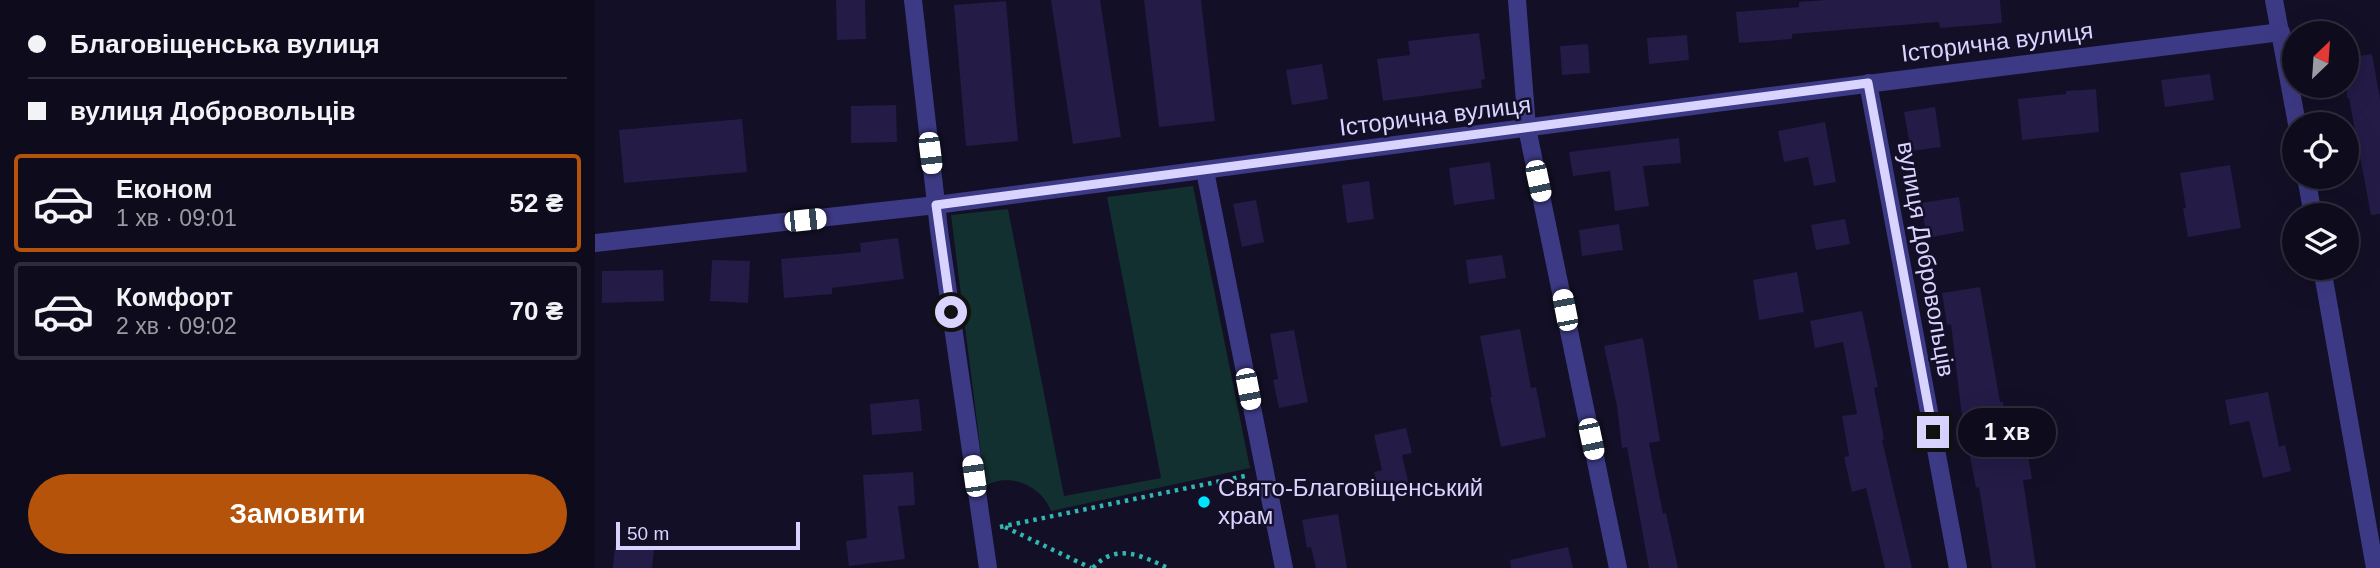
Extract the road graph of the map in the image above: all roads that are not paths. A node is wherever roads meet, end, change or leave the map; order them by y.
1 (913, 0) edge
2 (1517, 0) edge
3 (2274, 0) edge
4 (2281, 32) junction
5 (1868, 83) junction
6 (2295, 112) edge
7 (1527, 128) junction
8 (1205, 171) junction
9 (936, 205) junction
10 (595, 243) edge
11 (2324, 280) edge
12 (988, 568) edge
13 (1284, 568) edge
14 (1618, 568) edge
15 (1958, 568) edge
16 (2375, 568) edge

1 - 9 street
2 - 7 street
3 - 4 street
4 - 5 street, Історична вулиця
4 - 6 street
5 - 7 street, Історична вулиця
5 - 15 street, вулиця Добровольців
7 - 8 street, Історична вулиця
7 - 14 street
8 - 9 street, Історична вулиця
8 - 13 street
9 - 10 street, Історична вулиця
9 - 12 street
11 - 16 street

